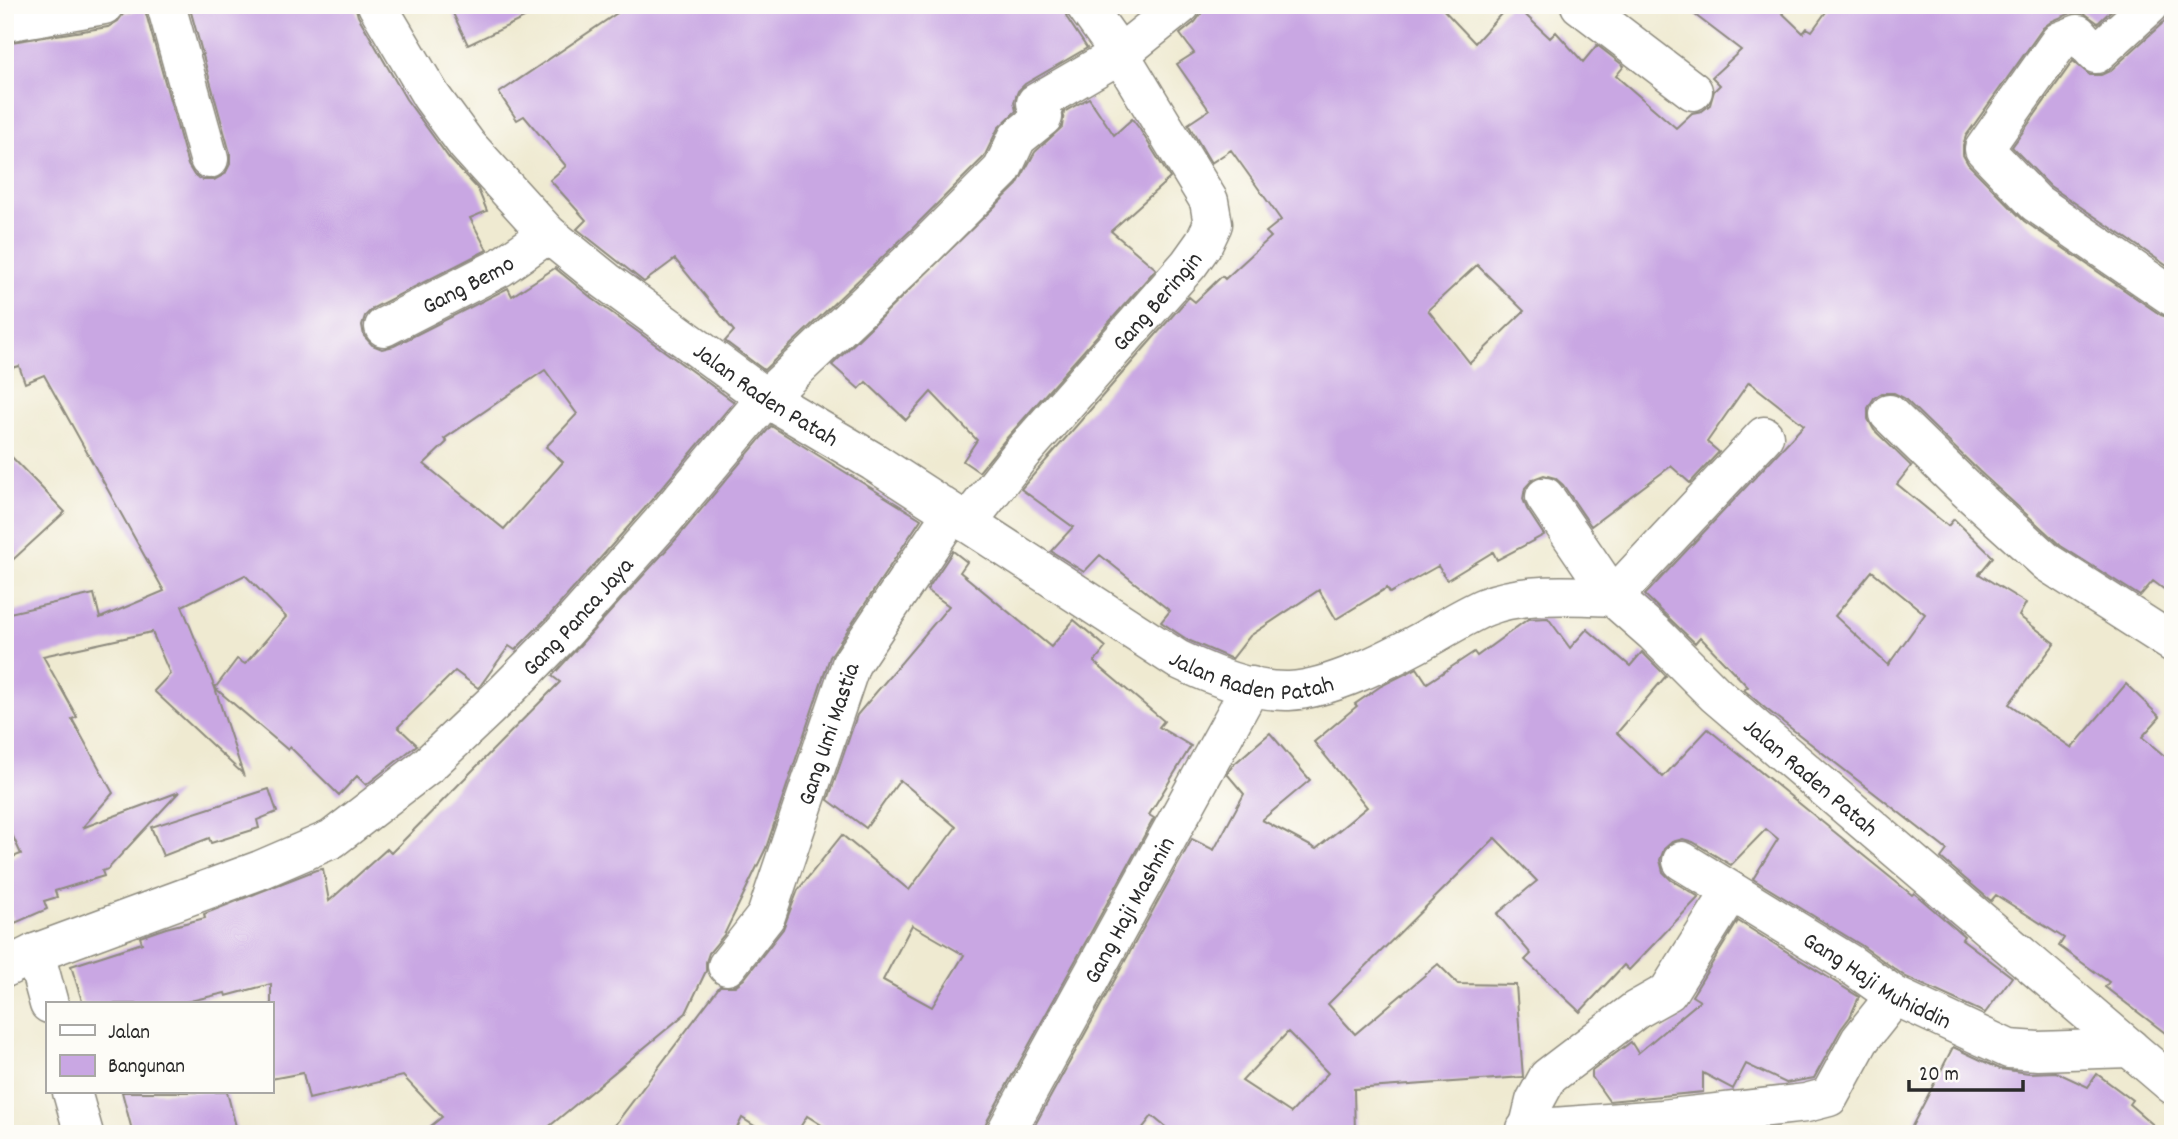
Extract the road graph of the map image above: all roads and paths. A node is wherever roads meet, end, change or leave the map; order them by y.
1 (104, 5) edge
2 (166, 5) edge
3 (377, 5) edge
4 (1085, 5) edge
5 (1181, 5) edge
6 (1580, 5) edge
7 (2150, 5) edge
8 (5, 22) edge
9 (1120, 54) junction
10 (1693, 91) dead end
11 (209, 159) dead end
12 (548, 234) junction
13 (2173, 297) edge
14 (384, 327) dead end
15 (766, 398) junction
16 (1889, 414) dead end
17 (1764, 436) dead end
18 (1545, 497) dead end
19 (959, 518) junction
20 (1613, 597) junction
21 (2173, 643) edge
22 (1251, 686) junction
23 (1682, 862) dead end
24 (1731, 892) junction
25 (20, 961) edge
26 (727, 966) dead end
27 (1895, 996) junction
28 (48, 1002) edge
29 (2130, 1048) junction
30 (2173, 1084) edge
31 (73, 1094) edge
32 (1527, 1131) edge
33 (84, 1134) edge
34 (1005, 1134) edge

1 - 8 street
2 - 11 street
3 - 12 street, Jalan Raden Patah
4 - 9 street, Gang Beringin
5 - 9 street
6 - 10 street
7 - 13 street
9 - 15 street, Gang Panca Jaya
9 - 19 street, Gang Beringin
12 - 14 street, Gang Bemo
12 - 15 street, Jalan Raden Patah
15 - 19 street, Jalan Raden Patah
15 - 25 street, Gang Panca Jaya
16 - 21 street
17 - 20 street
18 - 20 street
19 - 22 street, Jalan Raden Patah
19 - 26 street, Gang Umi Mastia
20 - 22 street, Jalan Raden Patah
20 - 29 street, Jalan Raden Patah
22 - 34 street, Gang Haji Mashnin
23 - 24 street, Gang Haji Muhiddin
24 - 27 street, Gang Haji Muhiddin
24 - 32 street
25 - 28 street
27 - 29 street, Gang Haji Muhiddin
27 - 32 street
29 - 30 street, Jalan Raden Patah
31 - 33 street

